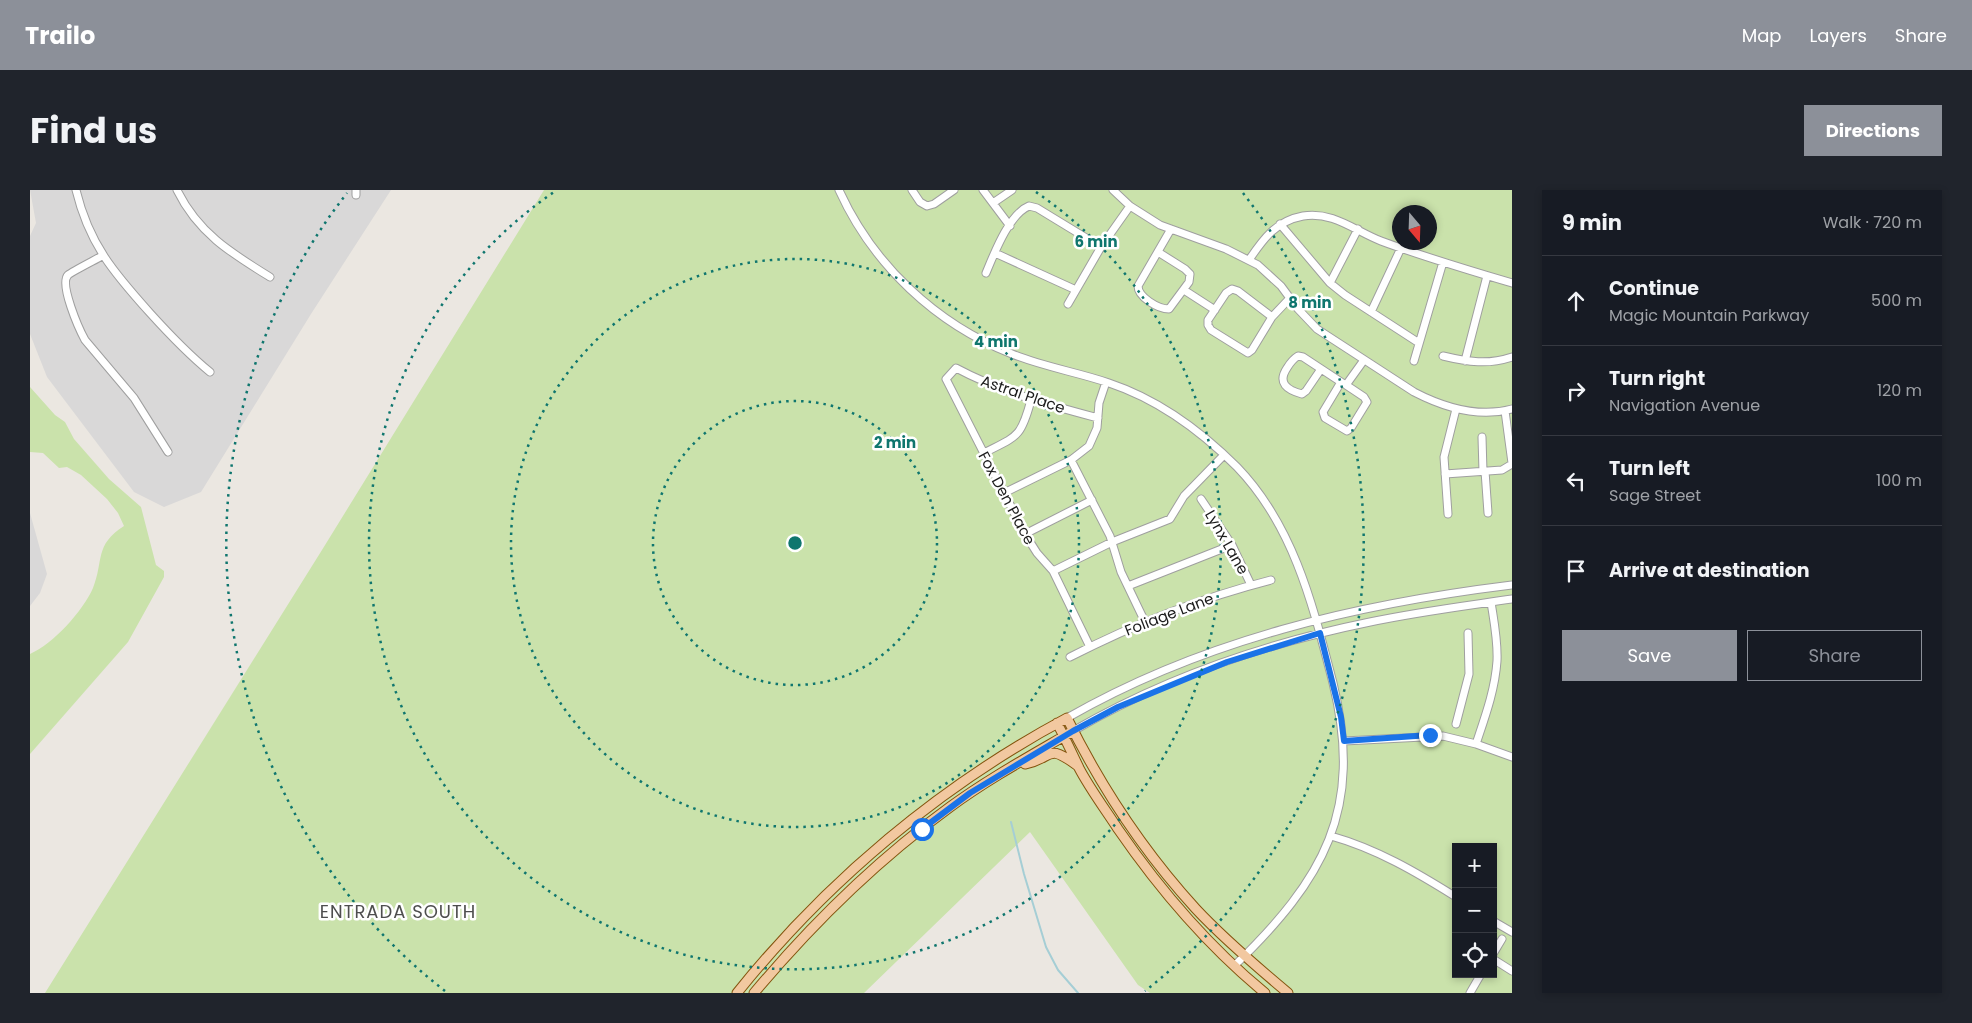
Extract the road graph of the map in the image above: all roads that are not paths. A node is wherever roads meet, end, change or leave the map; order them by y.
1 (76, 190) edge
2 (177, 190) edge
3 (839, 190) edge
4 (912, 190) edge
5 (954, 190) edge
6 (982, 190) edge
7 (1012, 190) edge
8 (1113, 190) edge
9 (993, 203) junction
10 (1130, 206) junction
11 (1280, 224) junction
12 (1010, 226) junction
13 (1358, 229) junction
14 (1172, 230) junction
15 (1392, 245) edge
16 (1101, 247) junction
17 (1400, 250) edge
18 (1407, 250) edge
19 (1158, 252) junction
20 (995, 253) junction
21 (102, 256) junction
22 (1249, 260) junction
23 (1443, 262) junction
24 (986, 273) dead end
25 (1487, 276) junction
26 (270, 277) dead end
27 (1330, 283) junction
28 (1512, 283) edge
29 (1076, 290) junction
30 (1184, 290) junction
31 (1290, 298) junction
32 (1068, 304) dead end
33 (1215, 310) junction
34 (1370, 312) junction
35 (1272, 317) junction
36 (1419, 343) junction
37 (1444, 356) dead end
38 (1512, 357) edge
39 (1364, 360) junction
40 (1414, 360) dead end
41 (1464, 361) junction
42 (1321, 369) junction
43 (210, 372) dead end
44 (951, 374) joint
45 (1106, 382) junction
46 (1344, 384) junction
47 (1031, 400) junction
48 (1456, 409) junction
49 (1509, 410) edge
50 (1098, 418) junction
51 (1482, 437) dead end
52 (168, 452) dead end
53 (984, 453) junction
54 (1223, 456) junction
55 (1071, 460) junction
56 (1512, 464) edge
57 (1484, 472) junction
58 (1445, 474) junction
59 (1004, 493) junction
60 (1201, 499) dead end
61 (1092, 500) junction
62 (1488, 512) dead end
63 (1448, 514) dead end
64 (1025, 534) junction
65 (1112, 542) junction
66 (1232, 545) junction
67 (1053, 571) junction
68 (1271, 580) dead end
69 (1251, 585) junction
70 (1512, 585) edge
71 (1128, 586) junction
72 (1512, 599) edge
73 (1491, 602) junction
74 (1316, 619) junction
75 (1145, 622) junction
76 (1320, 633) junction
77 (1468, 633) dead end
78 (1090, 647) junction
79 (1070, 657) dead end
80 (1067, 718) junction
81 (1057, 723) junction
82 (1456, 724) dead end
83 (1073, 731) junction
84 (1064, 736) junction
85 (1344, 741) junction
86 (1476, 744) junction
87 (1512, 756) edge
88 (1014, 766) junction
89 (1078, 766) junction
90 (1331, 836) junction
91 (1452, 895) edge
92 (1497, 923) edge
93 (1512, 932) edge
94 (1502, 939) dead end
95 (1497, 947) edge
96 (1245, 956) junction
97 (1497, 962) edge
98 (1234, 966) junction
99 (1512, 971) edge
100 (1479, 978) edge
101 (1472, 992) edge
102 (737, 993) edge
103 (754, 993) edge
104 (1265, 993) edge
105 (1288, 993) edge

1 - 21 street
2 - 26 street
3 - 45 street
4 - 5 street
6 - 9 street
7 - 9 street
8 - 10 street
9 - 12 street
10 - 14 street
10 - 16 street
11 - 13 street
11 - 22 street
11 - 27 street
12 - 16 street
12 - 20 street
13 - 15 street
13 - 27 street
14 - 19 street
14 - 22 street
16 - 29 street
17 - 34 street
18 - 23 street
19 - 30 street
19 - 30 street
20 - 24 street
20 - 29 street
21 - 43 street
21 - 52 street
22 - 31 street
23 - 25 street
23 - 36 street
25 - 28 street
25 - 41 street
27 - 34 street
29 - 32 street
30 - 33 street
31 - 35 street
31 - 39 street
33 - 35 street
33 - 35 street
34 - 36 street
36 - 40 street
37 - 41 street
38 - 41 street
39 - 46 street
39 - 48 street
42 - 42 street
42 - 46 street
44 - 47 street, Astral Place
44 - 53 street, Fox Den Place
45 - 50 street
45 - 54 street
46 - 46 street
47 - 50 street, Astral Place
47 - 53 street
48 - 49 street
48 - 58 street
49 - 56 street
50 - 55 street
51 - 57 street
53 - 59 street, Fox Den Place
54 - 65 street
54 - 74 street
55 - 59 street
55 - 61 street
56 - 57 street
57 - 58 street
57 - 62 street
58 - 63 street
59 - 64 street, Fox Den Place
60 - 66 street, Lynx Lane
61 - 64 street
61 - 65 street
64 - 67 street, Fox Den Place
65 - 67 street
65 - 71 street
66 - 69 street, Lynx Lane
66 - 71 street
67 - 78 street, Fox Den Place
68 - 69 street, Foliage Lane
69 - 75 street, Foliage Lane
70 - 74 street
71 - 75 street
72 - 73 street
73 - 76 street
73 - 86 street
74 - 76 street
74 - 80 street
75 - 78 street, Foliage Lane
76 - 83 street
76 - 85 street
77 - 82 street
78 - 79 street, Foliage Lane
80 - 81 main road
80 - 83 main road
81 - 84 main road
81 - 102 main road
83 - 84 main road
83 - 96 main road
84 - 88 main road
84 - 89 main road
85 - 86 street
85 - 90 street
86 - 87 street
88 - 89 main road
88 - 103 main road
89 - 98 main road
90 - 91 street
90 - 96 street
92 - 93 street
94 - 95 street
96 - 98 street
96 - 105 main road
97 - 99 street
98 - 104 main road
100 - 101 street

